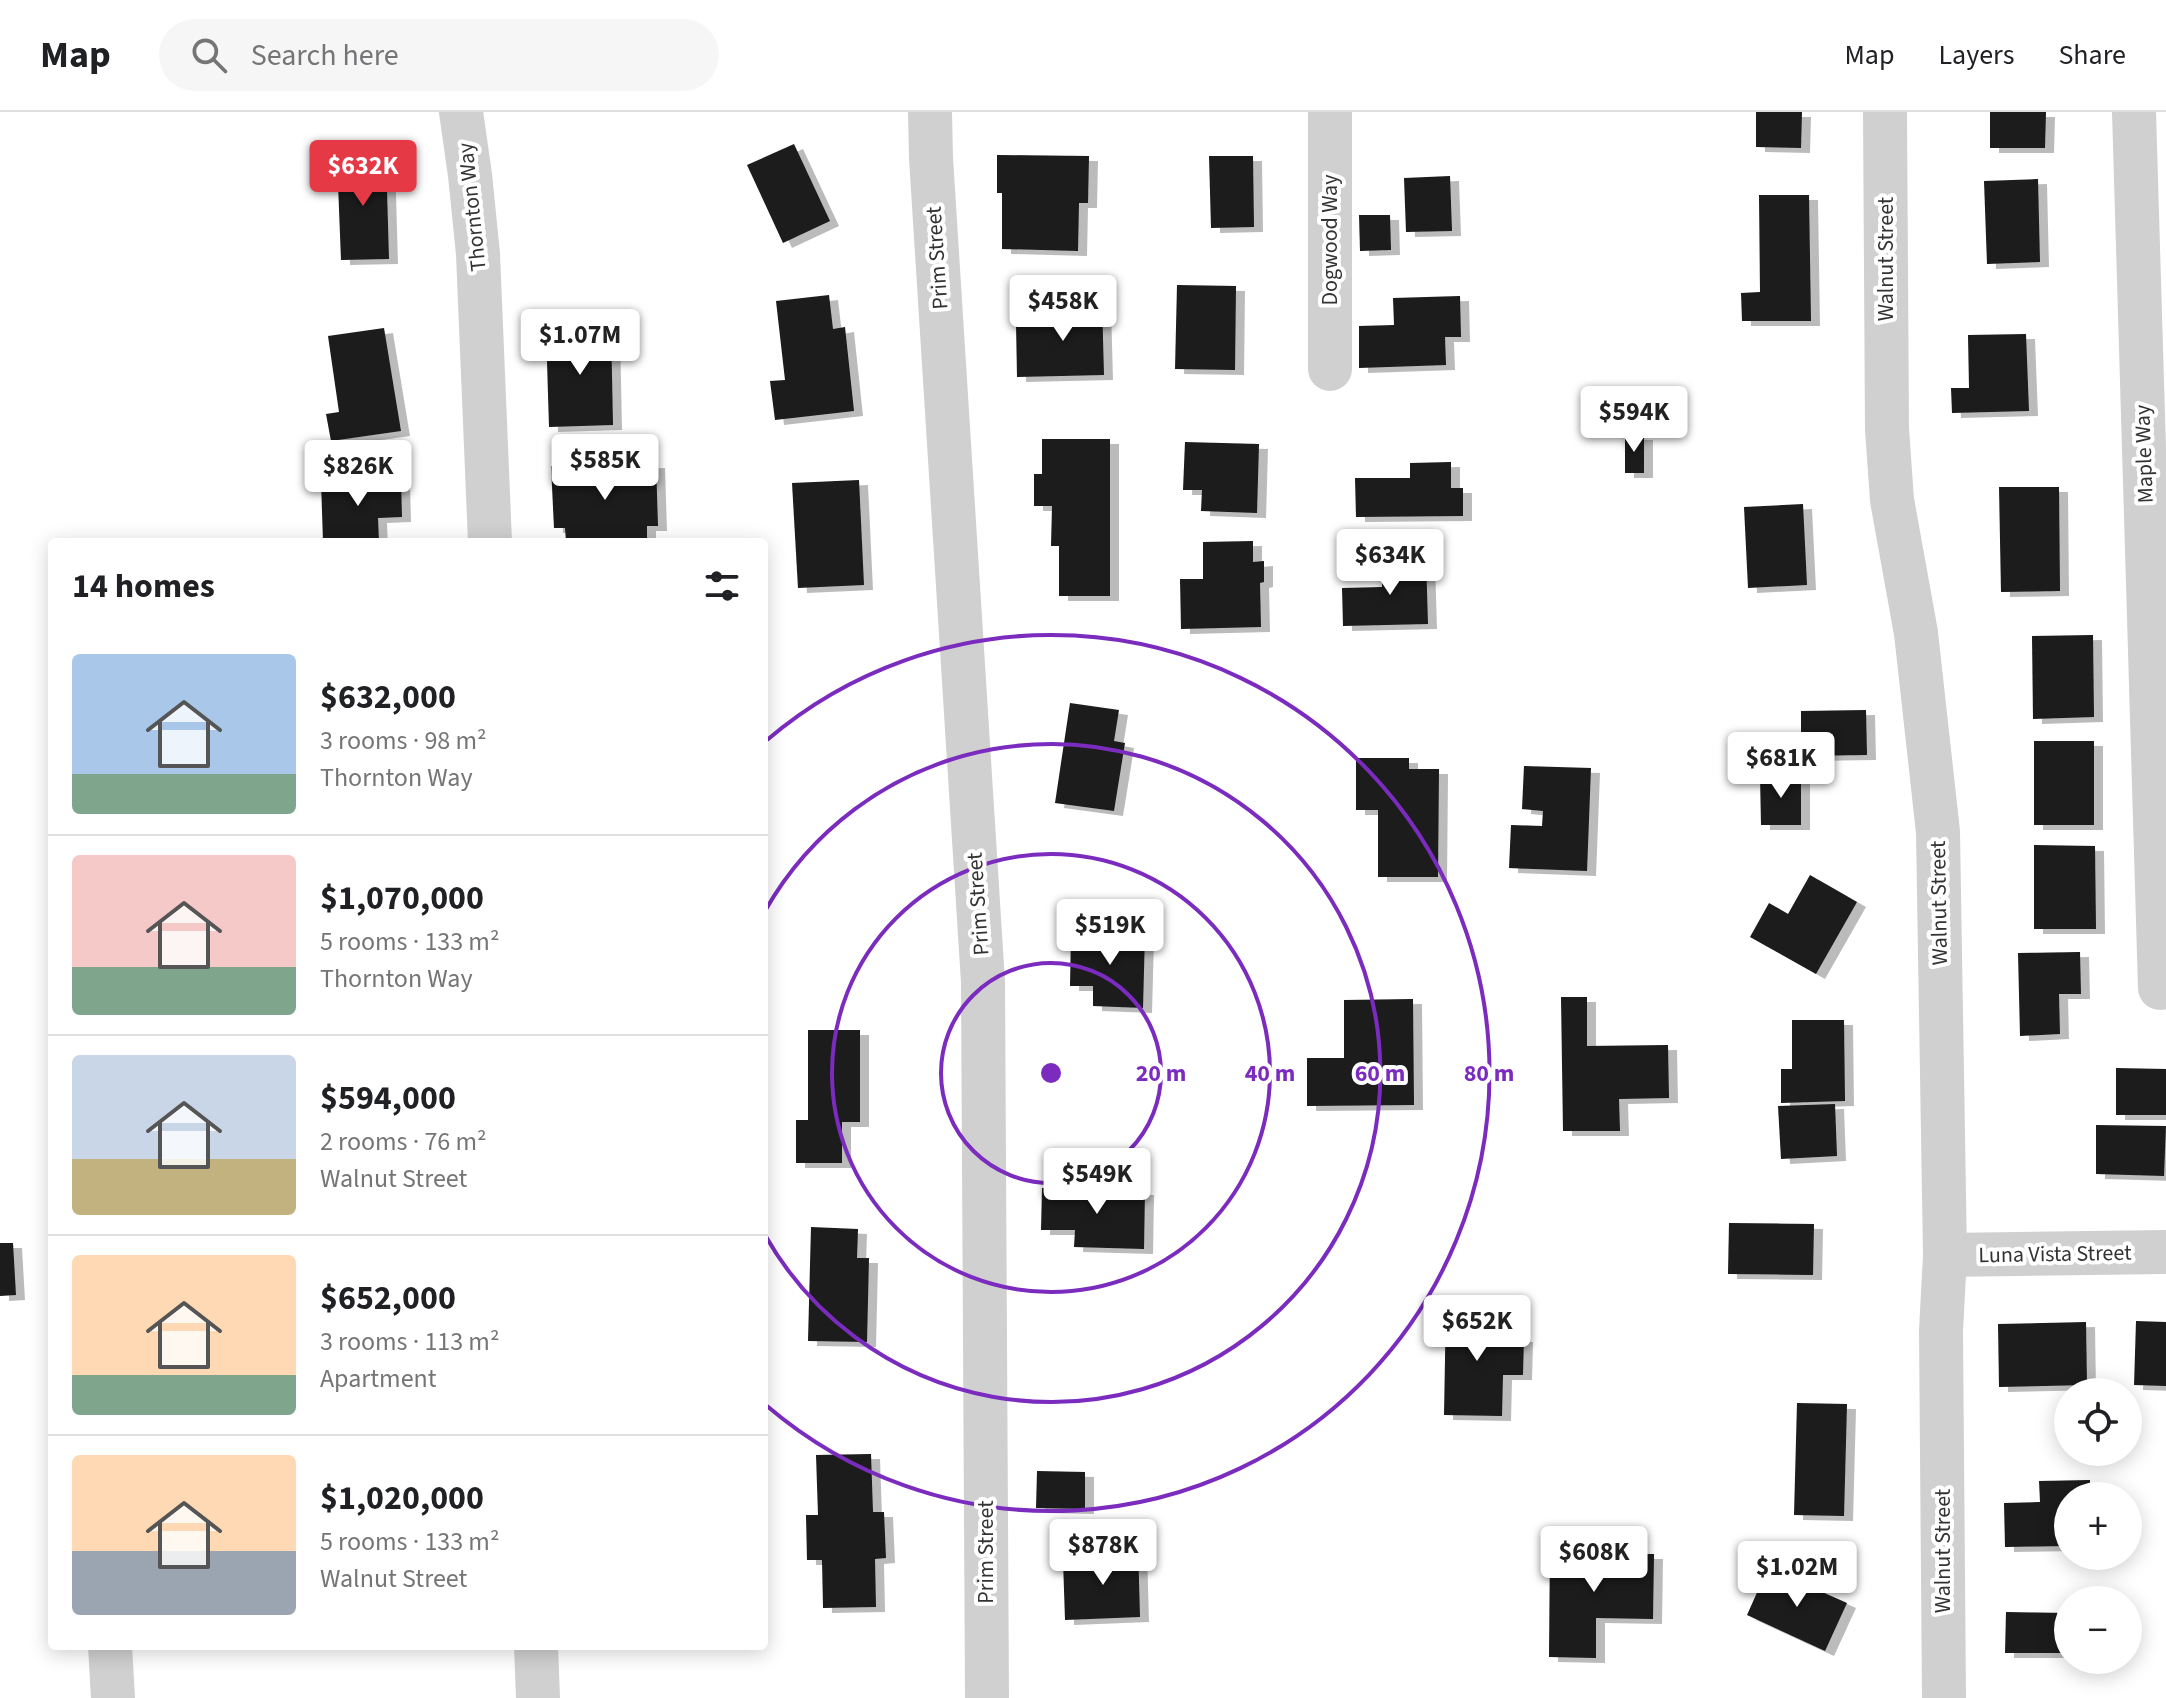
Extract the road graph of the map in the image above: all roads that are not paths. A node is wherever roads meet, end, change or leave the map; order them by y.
1 (461, 112) edge
2 (930, 112) edge
3 (1330, 112) edge
4 (1885, 112) edge
5 (2134, 112) edge
6 (1330, 369) dead end
7 (490, 538) edge
8 (2160, 988) dead end
9 (2166, 1252) edge
10 (1945, 1255) junction
11 (110, 1650) edge
12 (536, 1650) edge
13 (113, 1698) edge
14 (538, 1698) edge
15 (987, 1698) edge
16 (1944, 1698) edge

1 - 7 street, Thornton Way
2 - 15 street, Prim Street
3 - 6 street, Dogwood Way
4 - 10 street, Walnut Street
5 - 8 street, Maple Way
9 - 10 street, Luna Vista Street
10 - 16 street, Walnut Street
11 - 13 street
12 - 14 street

